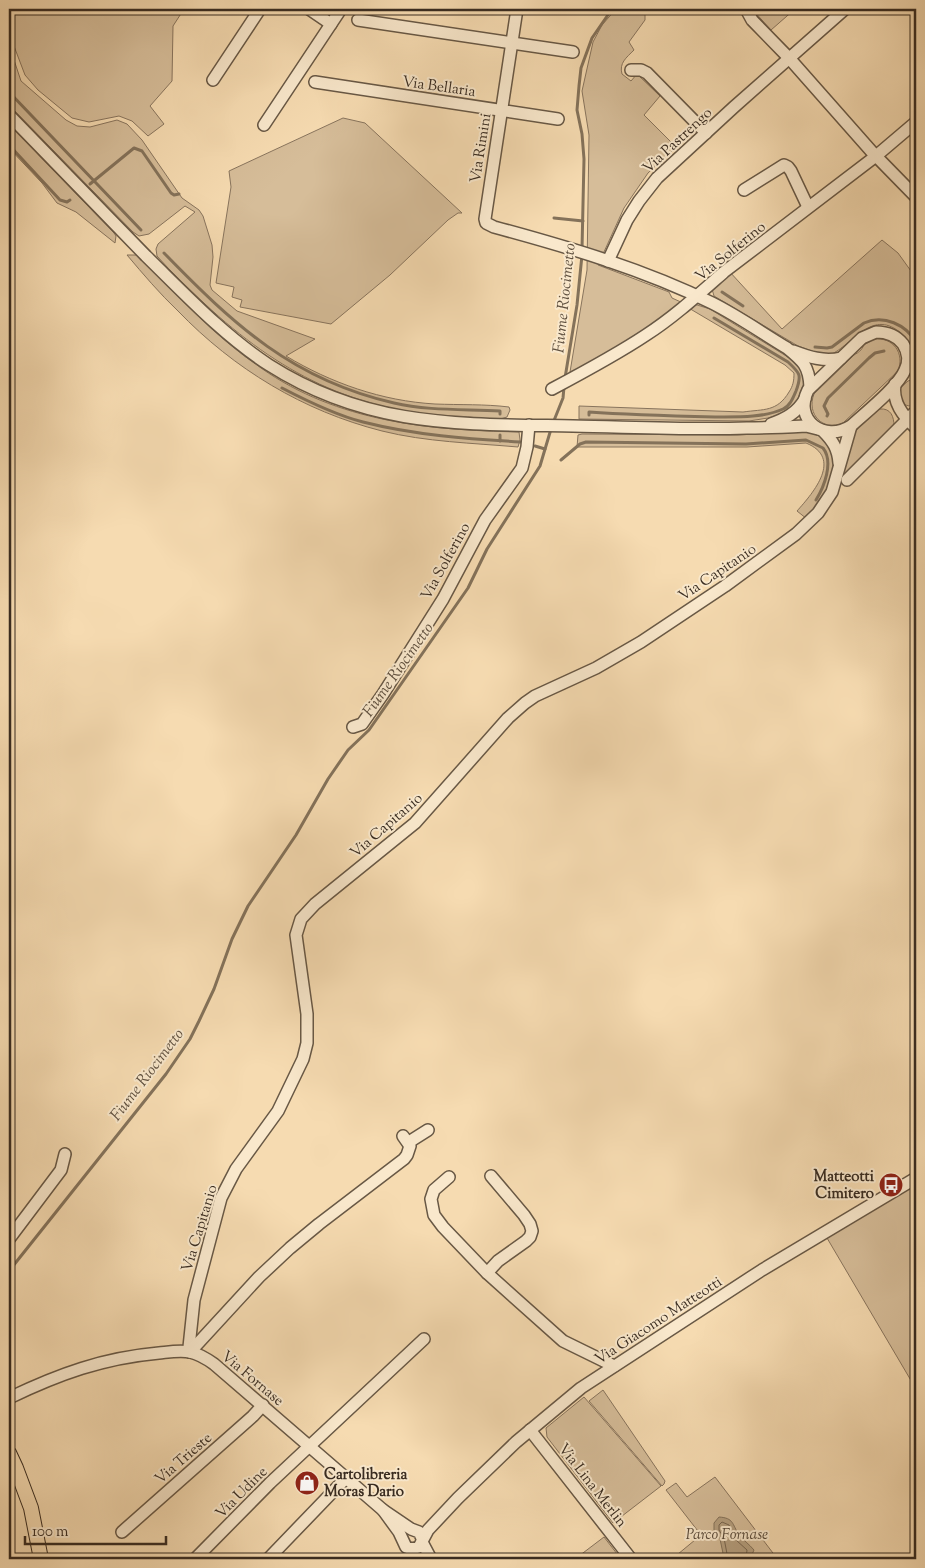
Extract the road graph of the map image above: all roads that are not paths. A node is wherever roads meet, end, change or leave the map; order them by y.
1 (260, 9) edge
2 (309, 9) edge
3 (341, 9) edge
4 (517, 9) edge
5 (746, 9) edge
6 (845, 9) edge
7 (358, 20) dead end
8 (331, 24) junction
9 (512, 43) junction
10 (573, 52) dead end
11 (789, 58) junction
12 (631, 70) dead end
13 (213, 80) dead end
14 (315, 82) dead end
15 (501, 110) junction
16 (9, 115) edge
17 (558, 119) dead end
18 (916, 122) edge
19 (264, 125) dead end
20 (706, 133) junction
21 (876, 156) junction
22 (744, 190) dead end
23 (916, 197) edge
24 (808, 207) junction
25 (608, 261) junction
26 (698, 296) junction
27 (787, 348) junction
28 (905, 348) junction
29 (916, 357) edge
30 (841, 358) junction
31 (896, 384) junction
32 (810, 387) junction
33 (552, 389) dead end
34 (804, 399) junction
35 (874, 405) junction
36 (916, 411) edge
37 (904, 416) junction
38 (529, 425) junction
39 (851, 426) junction
40 (759, 428) junction
41 (916, 428) edge
42 (821, 430) junction
43 (840, 467) junction
44 (847, 480) dead end
45 (353, 727) dead end
46 (428, 1130) dead end
47 (65, 1154) dead end
48 (449, 1176) dead end
49 (491, 1176) dead end
50 (916, 1178) edge
51 (9, 1239) edge
52 (487, 1273) junction
53 (424, 1339) dead end
54 (190, 1352) junction
55 (614, 1366) junction
56 (12, 1395) edge
57 (263, 1406) junction
58 (530, 1430) junction
59 (310, 1446) junction
60 (9, 1453) edge
61 (346, 1478) junction
62 (383, 1510) junction
63 (438, 1517) junction
64 (412, 1529) junction
65 (122, 1532) dead end
66 (402, 1538) junction
67 (422, 1540) junction
68 (412, 1549) junction
69 (425, 1558) edge
70 (41, 1559) edge
71 (195, 1559) edge
72 (268, 1559) edge
73 (631, 1559) edge

1 - 13 street
2 - 8 street
3 - 8 street
4 - 9 street, Via Rimini
5 - 11 street
6 - 11 street, Via Pastrengo
7 - 9 street
8 - 19 street
9 - 10 street
9 - 15 street, Via Rimini
11 - 20 street, Via Pastrengo
11 - 21 street
12 - 20 street
14 - 15 street, Via Bellaria
15 - 17 street, Via Bellaria
15 - 25 street, Via Rimini
16 - 38 street
18 - 21 street, Via Solferino
20 - 25 street, Via Pastrengo
21 - 23 street
21 - 24 street, Via Solferino
22 - 24 street
24 - 26 street, Via Solferino
25 - 26 street
26 - 27 street
26 - 33 street, Via Solferino
27 - 30 street
27 - 32 street
28 - 29 street
28 - 30 street
28 - 31 street
30 - 32 street
31 - 35 street
31 - 37 street
32 - 34 street
34 - 40 street
34 - 42 street
35 - 37 street
35 - 39 street
36 - 37 street
37 - 41 street
37 - 44 street
38 - 40 street
38 - 45 street, Via Solferino
39 - 42 street
39 - 43 street, Via Capitanio
40 - 42 street
42 - 43 street
43 - 54 street, Via Capitanio
46 - 54 street
47 - 51 street
48 - 52 street
49 - 52 street
50 - 55 street, Via Giacomo Matteotti
52 - 55 street
53 - 59 street, Via Udine
54 - 56 street, Via Fornase
54 - 57 street, Via Fornase
55 - 58 street, Via Giacomo Matteotti
57 - 59 street, Via Fornase
57 - 65 street, Via Trieste
58 - 63 street, Via Giacomo Matteotti
58 - 73 street, Via Lina Merlin
59 - 61 street, Via Fornase
59 - 71 street, Via Udine
60 - 70 main road
61 - 62 street, Via Fornase
61 - 72 street
62 - 64 street, Via Fornase
62 - 66 street, Via Fornase
63 - 64 street, Via Giacomo Matteotti
63 - 67 street, Via Giacomo Matteotti
64 - 66 street
64 - 67 street, Via Fornase
66 - 68 street, Via Fornase
67 - 68 street
67 - 69 street, Via Fornase
68 - 69 street, Via Fornase

